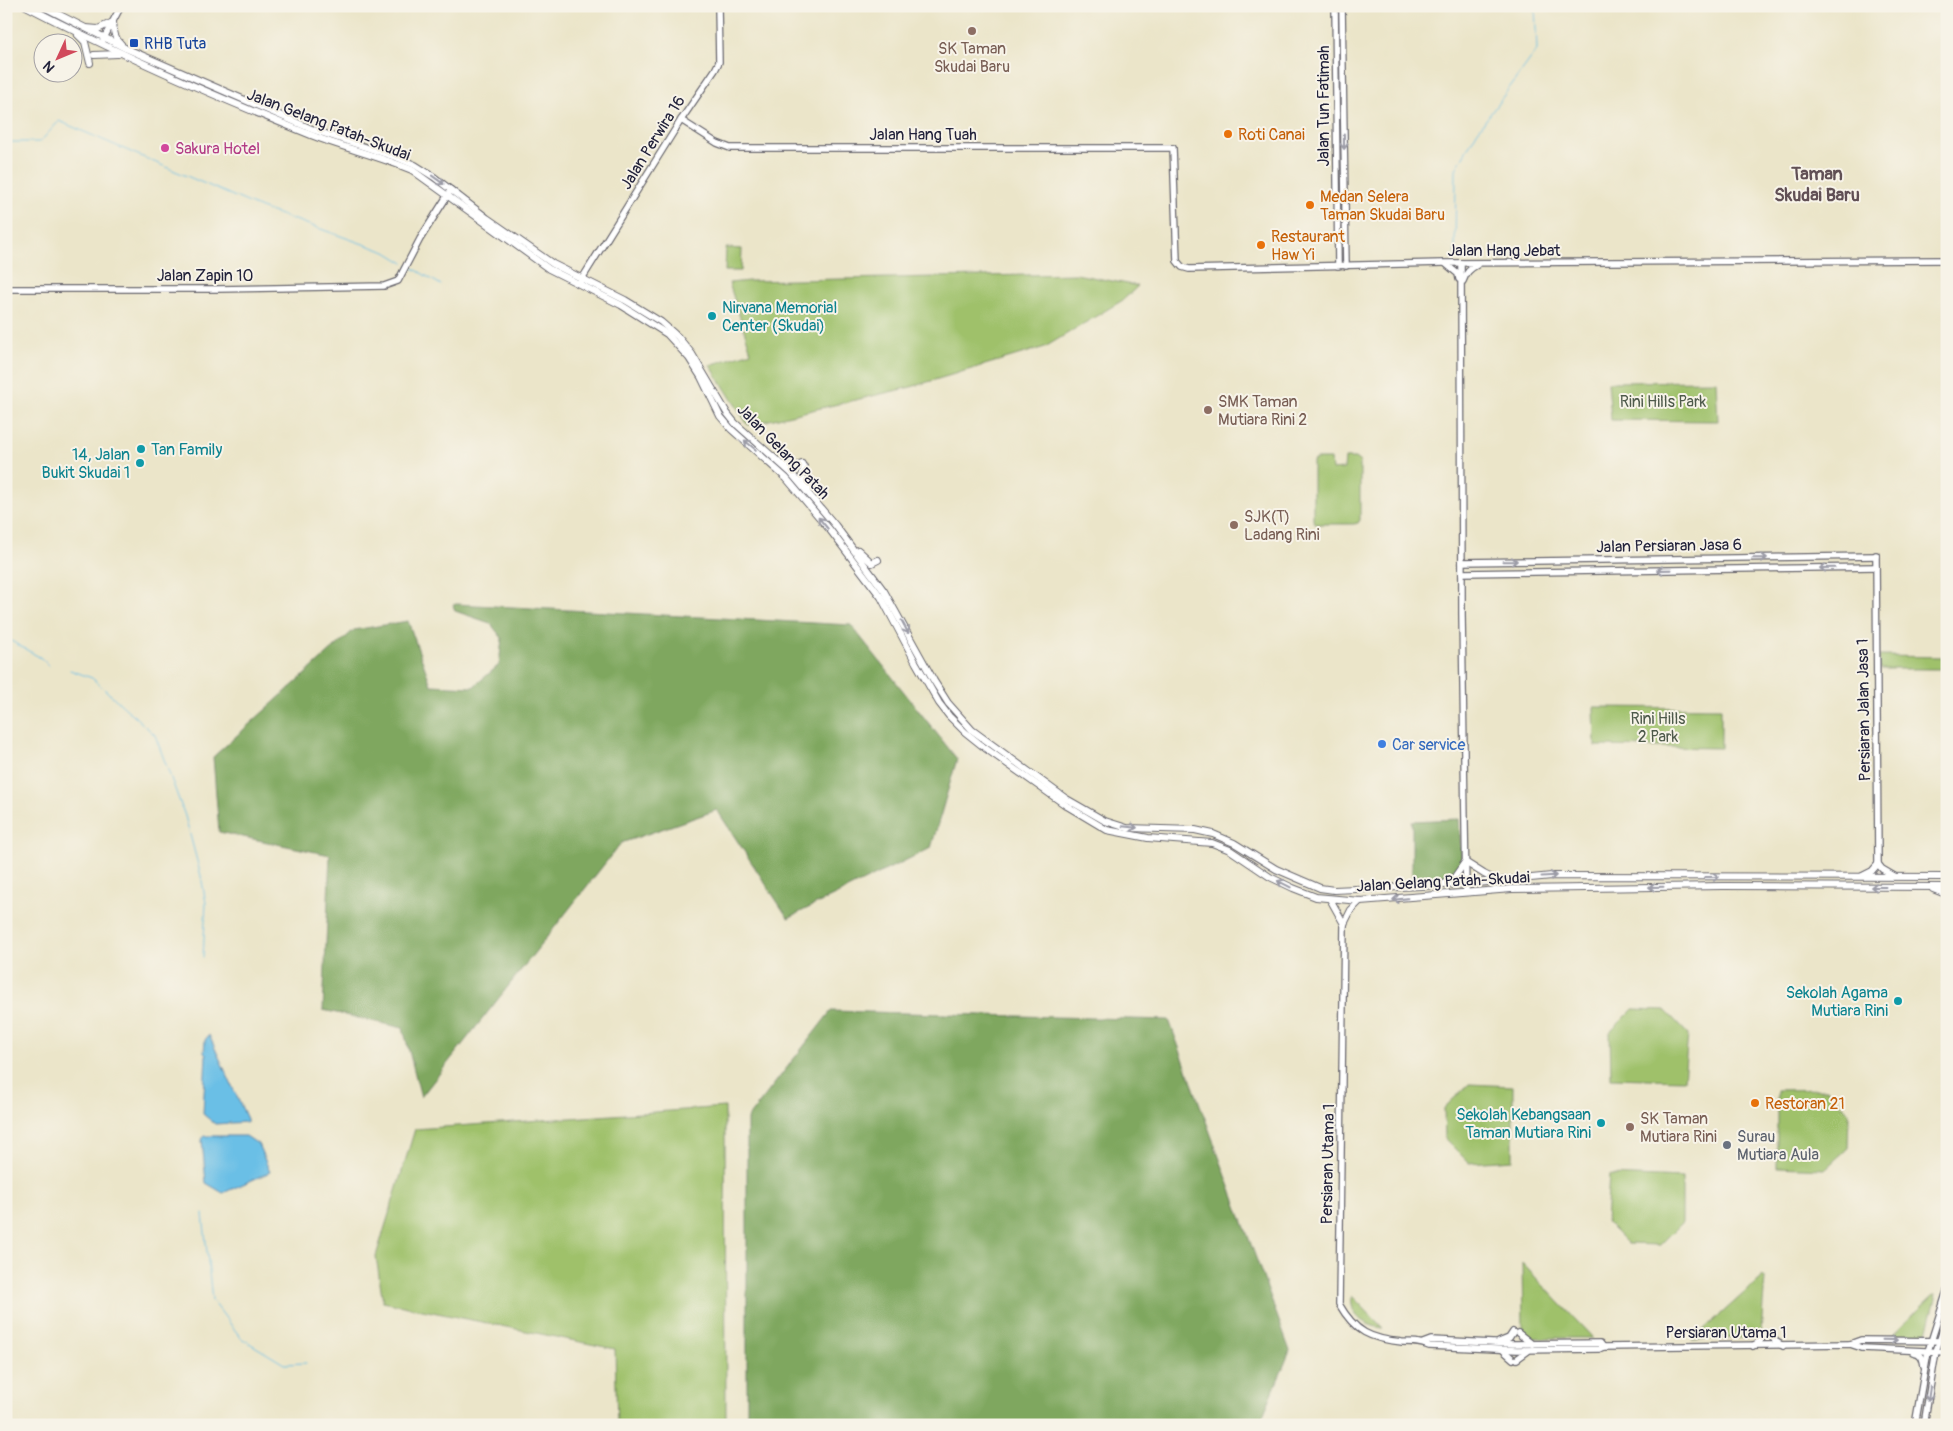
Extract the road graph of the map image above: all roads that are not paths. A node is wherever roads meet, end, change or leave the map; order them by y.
1 (26, 6) edge
2 (42, 6) edge
3 (121, 6) edge
4 (718, 6) edge
5 (1335, 6) edge
6 (1342, 6) edge
7 (113, 22) junction
8 (78, 26) junction
9 (68, 28) junction
10 (102, 41) junction
11 (125, 52) junction
12 (94, 55) dead end
13 (90, 63) dead end
14 (681, 120) junction
15 (1173, 148) joint
16 (449, 193) junction
17 (1947, 260) edge
18 (1444, 263) junction
19 (1461, 263) junction
20 (1480, 263) junction
21 (1338, 266) junction
22 (1346, 266) junction
23 (581, 281) junction
24 (1461, 286) junction
25 (6, 289) edge
26 (773, 457) junction
27 (821, 508) junction
28 (841, 533) junction
29 (1876, 556) joint
30 (878, 560) dead end
31 (1462, 562) junction
32 (1876, 567) junction
33 (1462, 573) junction
34 (928, 685) junction
35 (939, 703) joint
36 (948, 703) junction
37 (962, 729) junction
38 (1465, 862) junction
39 (1878, 864) junction
40 (1592, 876) junction
41 (1858, 877) junction
42 (1898, 877) junction
43 (1947, 877) edge
44 (1497, 880) junction
45 (1466, 884) junction
46 (1442, 885) junction
47 (1927, 887) junction
48 (1947, 887) edge
49 (1593, 889) junction
50 (1466, 892) junction
51 (1947, 897) edge
52 (1330, 899) junction
53 (1360, 901) junction
54 (1344, 924) junction
55 (1947, 1291) edge
56 (1947, 1319) edge
57 (1947, 1328) edge
58 (1931, 1341) junction
59 (1939, 1341) junction
60 (1947, 1341) edge
61 (1850, 1344) junction
62 (1498, 1346) junction
63 (1753, 1346) junction
64 (1783, 1346) junction
65 (1533, 1347) junction
66 (1893, 1349) junction
67 (1928, 1351) junction
68 (1936, 1351) junction
69 (1947, 1352) edge
70 (1925, 1376) junction
71 (1915, 1425) edge
72 (1924, 1425) edge

1 - 9 main road, Jalan Gelang Patah-Skudai
2 - 8 main road, Jalan Gelang Patah-Skudai
3 - 7 street
4 - 14 street, Jalan Perwira 16
5 - 21 street, Jalan Tun Fatimah
6 -> 22 street, Jalan Tun Fatimah
7 - 8 main road
7 - 10 street
7 - 11 main road
8 - 10 main road, Jalan Gelang Patah-Skudai
9 - 10 main road, Jalan Gelang Patah-Skudai
9 - 13 main road
10 - 11 main road, Jalan Gelang Patah-Skudai
11 - 12 main road
11 - 16 main road, Jalan Gelang Patah-Skudai
14 - 15 street, Jalan Hang Tuah
14 - 23 street, Jalan Perwira 16
15 - 21 street, Jalan Hang Jebat
16 - 23 main road, Jalan Gelang Patah-Skudai
16 - 25 street, Jalan Zapin 10
17 - 20 street, Jalan Hang Jebat
18 - 19 street, Jalan Hang Jebat
18 - 22 street, Jalan Hang Jebat
18 - 24 street
19 - 20 street, Jalan Hang Jebat
19 - 24 street
20 - 24 street
21 - 22 street, Jalan Hang Jebat
23 - 26 main road, Jalan Gelang Patah
34 -> 23 main road, Jalan Gelang Patah
24 - 31 street
26 - 27 main road, Jalan Gelang Patah
26 - 27 main road
27 - 28 main road, Jalan Gelang Patah
28 - 30 main road
28 -> 36 main road, Jalan Gelang Patah
31 -> 29 street, Jalan Persiaran Jasa 6
29 - 32 street, Persiaran Jalan Jasa 1
31 - 33 street
32 -> 33 street, Jalan Persiaran Jasa 6
32 - 39 street, Persiaran Jalan Jasa 1
33 - 38 street
34 - 35 main road, Jalan Gelang Patah
34 - 36 main road
35 - 37 main road, Jalan Gelang Patah-Skudai
36 - 37 main road
36 -> 46 main road, Jalan Gelang Patah-Skudai
52 -> 37 main road, Jalan Gelang Patah-Skudai
38 - 44 main road
38 - 45 street
38 - 46 main road
39 - 41 street
39 - 42 street
40 -> 41 main road, Jalan Gelang Patah-Skudai
44 -> 40 main road, Jalan Gelang Patah-Skudai
40 - 49 main road
41 - 42 main road, Jalan Gelang Patah-Skudai
42 - 43 main road, Jalan Gelang Patah-Skudai
44 - 45 main road, Jalan Gelang Patah-Skudai
45 - 46 main road, Jalan Gelang Patah-Skudai
45 - 50 street
47 - 48 main road, Jalan Gelang Patah-Skudai
47 -> 49 main road, Jalan Gelang Patah-Skudai
47 - 51 main road
49 - 50 main road, Jalan Gelang Patah-Skudai
50 -> 53 main road, Jalan Gelang Patah-Skudai
52 - 53 main road, Jalan Gelang Patah-Skudai
52 - 54 main road
53 - 54 main road
54 - 62 street, Persiaran Utama 1
55 - 58 street
56 - 57 street
56 - 59 street
58 - 59 street, Persiaran Utama 1
61 -> 58 street, Persiaran Utama 1
58 - 67 street
59 - 60 street, Persiaran Utama 1
59 - 68 street
61 - 64 street, Persiaran Utama 1
61 - 66 street, Persiaran Utama 1
62 - 65 street, Persiaran Utama 1
62 - 65 street
62 - 65 street
63 - 64 street, Persiaran Utama 1
63 - 64 street
63 - 65 street, Persiaran Utama 1
66 - 67 street, Persiaran Utama 1
66 - 70 street
67 - 68 street, Persiaran Utama 1
67 - 70 street
68 - 69 street, Persiaran Utama 1
68 -> 72 street
70 - 71 street

